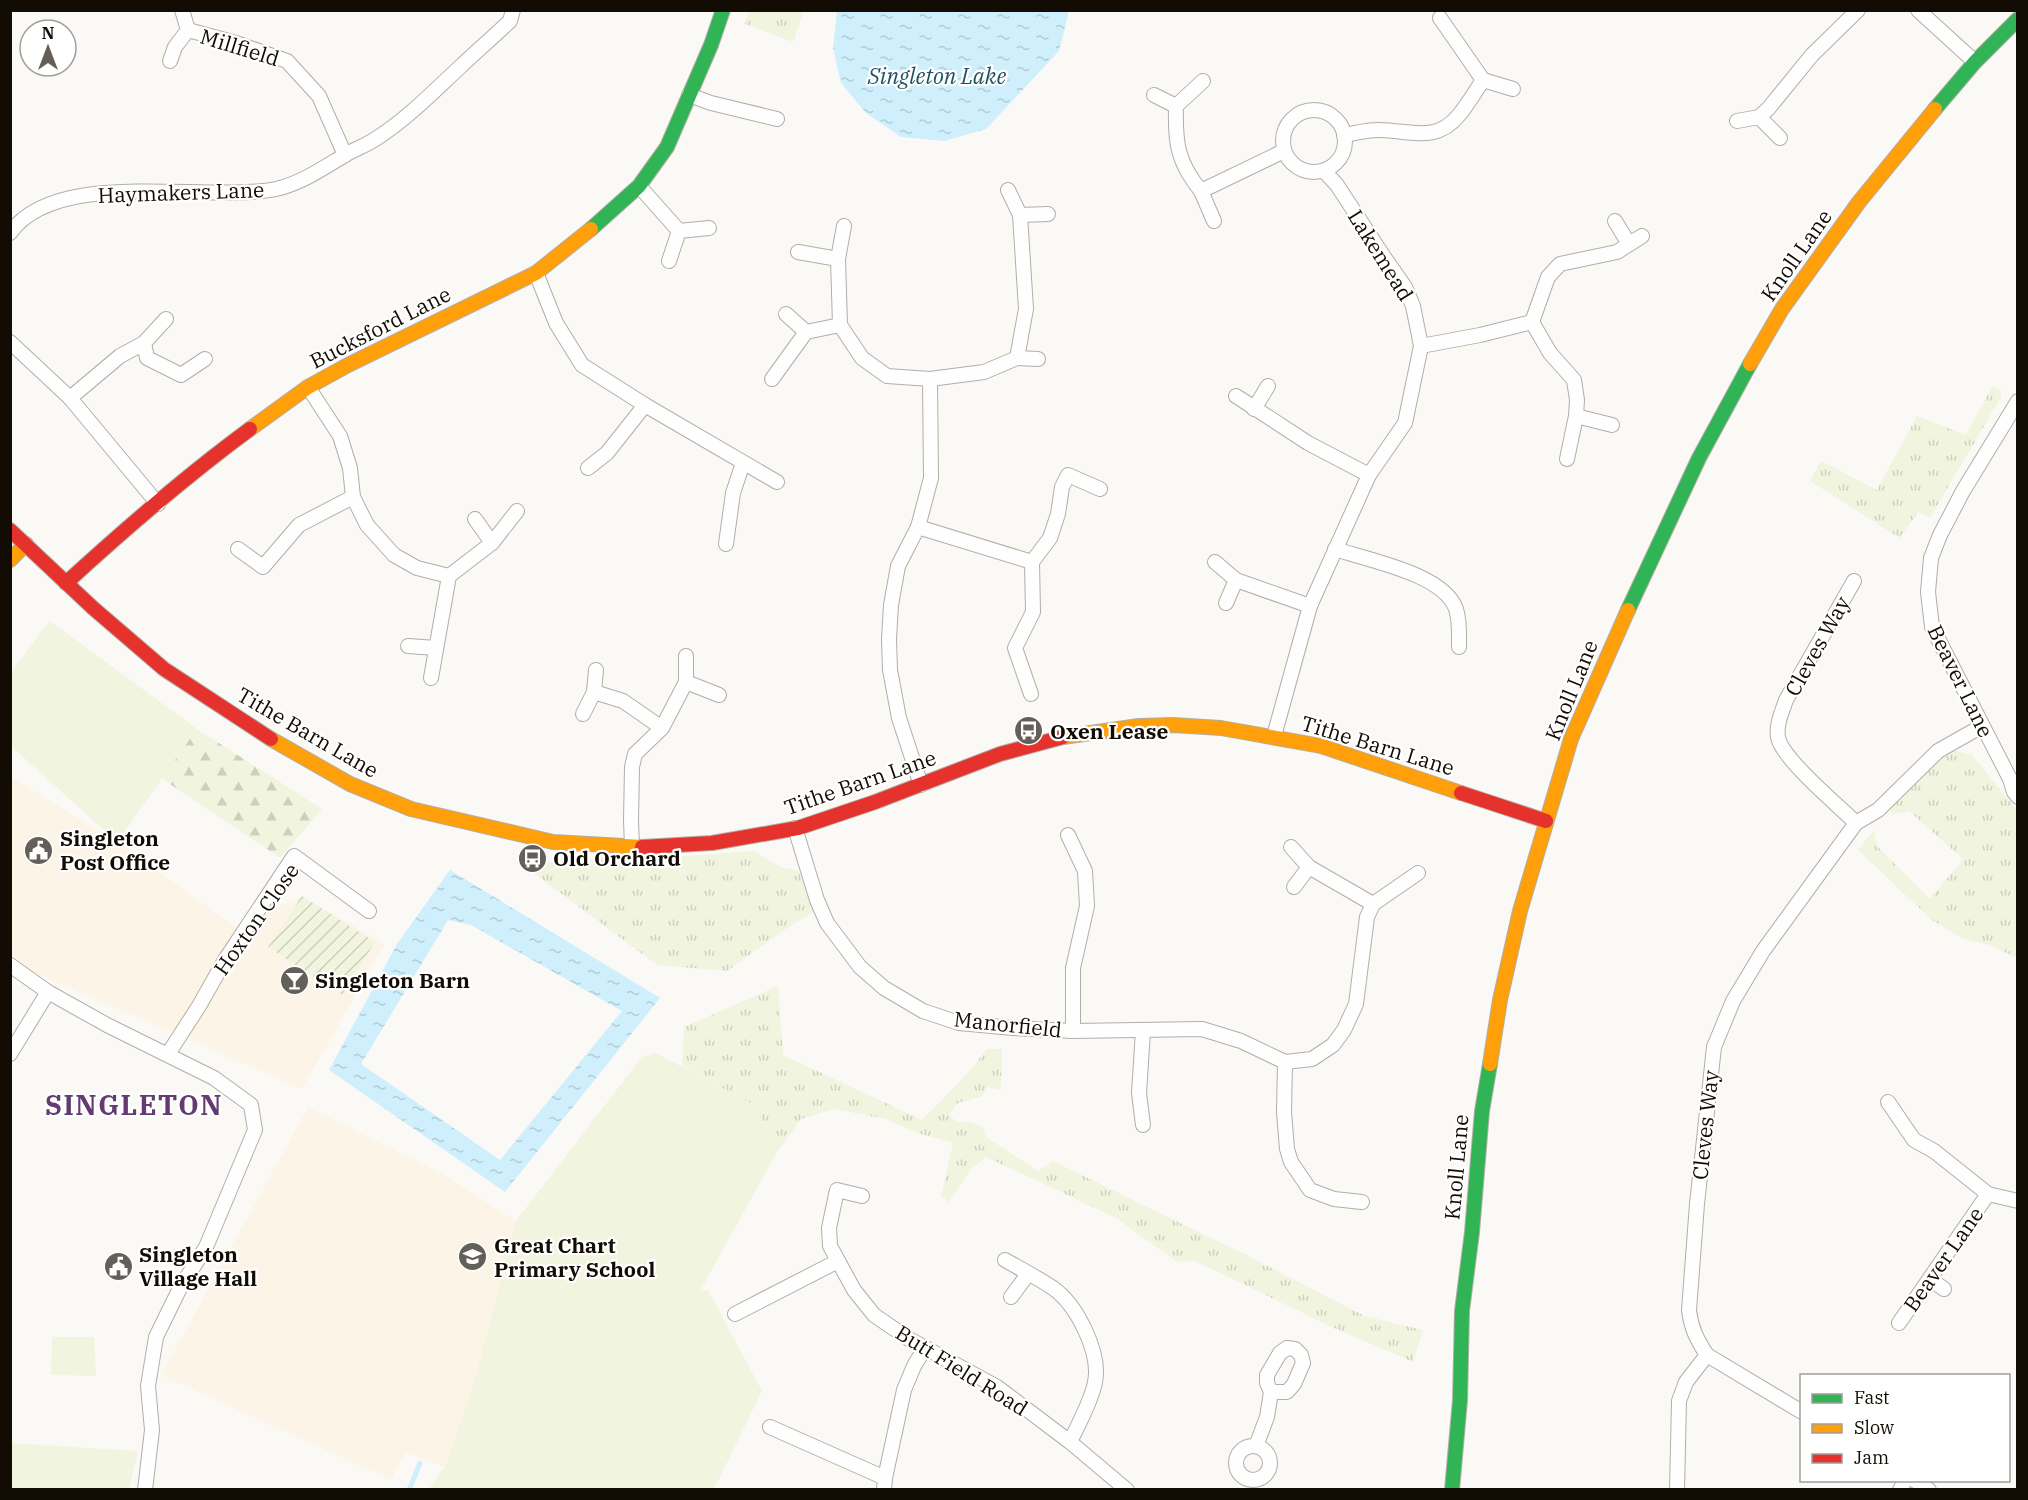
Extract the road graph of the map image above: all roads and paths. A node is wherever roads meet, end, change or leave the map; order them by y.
1 (182, 10) edge
2 (513, 10) edge
3 (723, 10) edge
4 (1858, 10) edge
5 (1918, 10) edge
6 (1440, 18) dead end
7 (2018, 19) edge
8 (188, 30) junction
9 (170, 61) dead end
10 (1975, 62) junction
11 (1483, 80) junction
12 (1203, 81) dead end
13 (1513, 89) dead end
14 (689, 95) junction
15 (1154, 95) dead end
16 (1176, 106) junction
17 (1759, 117) junction
18 (777, 119) dead end
19 (1737, 121) dead end
20 (1344, 135) junction
21 (1780, 138) dead end
22 (1284, 151) junction
23 (345, 156) junction
24 (1324, 171) junction
25 (639, 186) junction
26 (1008, 190) dead end
27 (1201, 191) junction
28 (1048, 214) dead end
29 (1020, 215) junction
30 (1214, 220) dead end
31 (1615, 221) dead end
32 (844, 226) dead end
33 (709, 228) dead end
34 (679, 231) junction
35 (10, 233) edge
36 (1642, 236) dead end
37 (1629, 244) junction
38 (798, 252) dead end
39 (837, 259) junction
40 (669, 261) dead end
41 (537, 273) junction
42 (786, 314) dead end
43 (166, 319) dead end
44 (1532, 322) junction
45 (840, 325) junction
46 (806, 332) junction
47 (10, 342) edge
48 (144, 343) junction
49 (1421, 346) junction
50 (1017, 358) junction
51 (205, 359) dead end
52 (1038, 360) dead end
53 (772, 379) dead end
54 (930, 379) junction
55 (1268, 386) dead end
56 (308, 387) junction
57 (1236, 396) dead end
58 (70, 398) junction
59 (2018, 401) edge
60 (645, 405) junction
61 (1254, 409) junction
62 (1576, 416) junction
63 (1612, 425) dead end
64 (1567, 459) dead end
65 (743, 463) junction
66 (588, 468) dead end
67 (1369, 475) junction
68 (777, 482) dead end
69 (1100, 489) dead end
70 (352, 497) junction
71 (158, 504) junction
72 (517, 511) dead end
73 (475, 519) dead end
74 (918, 527) junction
75 (10, 530) edge
76 (26, 543) junction
77 (492, 543) junction
78 (726, 544) dead end
79 (238, 549) dead end
80 (1335, 549) junction
81 (10, 560) edge
82 (1032, 562) junction
83 (1215, 562) dead end
84 (449, 576) junction
85 (1236, 580) junction
86 (1854, 581) dead end
87 (66, 583) junction
88 (1226, 603) dead end
89 (1310, 606) junction
90 (408, 645) dead end
91 (1459, 647) dead end
92 (436, 648) junction
93 (686, 656) dead end
94 (596, 670) dead end
95 (431, 678) dead end
96 (686, 682) junction
97 (594, 692) junction
98 (719, 694) dead end
99 (1031, 694) dead end
100 (583, 714) dead end
101 (1982, 726) junction
102 (662, 728) junction
103 (1274, 736) junction
104 (921, 785) junction
105 (2018, 797) edge
106 (1546, 821) junction
107 (1856, 823) junction
108 (795, 828) junction
109 (1068, 835) dead end
110 (632, 847) junction
111 (1291, 847) dead end
112 (1309, 867) junction
113 (1418, 873) dead end
114 (1294, 887) dead end
115 (1373, 904) junction
116 (369, 911) dead end
117 (10, 965) edge
118 (48, 992) junction
119 (1073, 1030) junction
120 (1143, 1030) junction
121 (10, 1054) edge
122 (168, 1054) junction
123 (1285, 1062) junction
124 (1888, 1102) dead end
125 (1143, 1125) dead end
126 (1988, 1194) junction
127 (862, 1196) dead end
128 (2018, 1201) edge
129 (1362, 1202) dead end
130 (1005, 1260) dead end
131 (838, 1262) junction
132 (1028, 1274) junction
133 (1930, 1279) junction
134 (1944, 1289) dead end
135 (1011, 1297) dead end
136 (735, 1314) dead end
137 (1899, 1323) dead end
138 (925, 1348) junction
139 (1707, 1355) junction
140 (1271, 1392) dead end
141 (1800, 1411) edge
142 (770, 1427) dead end
143 (1070, 1442) junction
144 (1256, 1446) junction
145 (884, 1484) edge
146 (1250, 1485) edge
147 (145, 1490) edge
148 (1127, 1490) edge
149 (1452, 1490) edge
150 (1677, 1490) edge

1 - 8 street, Millfield
2 - 23 street, Haymakers Lane
3 - 14 street, Bucksford Lane
4 - 17 street
5 - 10 street
6 - 11 street
7 - 10 street, Knoll Lane
8 - 9 street, Millfield
8 - 23 street, Millfield
10 - 106 street, Knoll Lane
11 - 13 street
11 - 20 street
12 - 16 street
14 - 18 street
14 - 25 street, Bucksford Lane
15 - 16 street
16 - 27 street
17 - 19 street
17 - 21 street
20 - 22 street
20 - 24 street
22 - 24 street
22 - 27 street
23 - 35 street, Haymakers Lane
24 - 49 street, Lakemead
25 - 34 street
25 - 41 street, Bucksford Lane
26 - 29 street
27 - 30 street
28 - 29 street
29 - 50 street
31 - 37 street
32 - 39 street
33 - 34 street
34 - 40 street
36 - 37 street
37 - 44 street
38 - 39 street
39 - 45 street
41 - 56 street, Bucksford Lane
41 - 60 street
42 - 46 street
43 - 48 street
44 - 49 street
44 - 62 street
45 - 46 street
45 - 54 street
46 - 53 street
47 - 58 street
48 - 51 street
48 - 58 street
49 - 67 street, Lakemead
50 - 52 street
50 - 54 street
54 - 74 street
55 - 61 street
56 - 70 street
56 - 71 street, Bucksford Lane
57 - 61 street
58 - 71 street
59 - 101 street, Beaver Lane
60 - 65 street
60 - 66 street
61 - 67 street
62 - 63 street
62 - 64 street
65 - 68 street
65 - 78 street
67 - 80 street, Lakemead
69 - 82 street
70 - 79 street
70 - 84 street
71 - 87 street, Bucksford Lane
72 - 77 street
73 - 77 street
74 - 82 street
74 - 104 street
75 - 76 street, Tithe Barn Lane
76 - 81 street
76 - 87 street, Tithe Barn Lane
77 - 84 street
80 - 89 street, Lakemead
80 - 91 street
82 - 99 street
83 - 85 street
84 - 92 street
85 - 88 street
85 - 89 street
86 - 107 street, Cleves Way
87 - 110 street, Tithe Barn Lane
89 - 103 street, Lakemead
90 - 92 street
92 - 95 street
93 - 96 street
94 - 97 street
96 - 98 street
96 - 102 street
97 - 100 street
97 - 102 street
101 - 105 street, Beaver Lane
101 - 107 street, Cleves Way
102 - 110 street
103 - 104 street, Tithe Barn Lane
103 - 106 street, Tithe Barn Lane
104 - 108 street, Tithe Barn Lane
106 - 149 street, Knoll Lane
107 - 139 street, Cleves Way
108 - 110 street, Tithe Barn Lane
108 - 119 street, Manorfield
109 - 119 street, Manorfield
111 - 112 street
112 - 114 street
112 - 115 street
113 - 115 street
115 - 123 street
116 - 122 street, Hoxton Close
117 - 118 street
118 - 121 street
118 - 122 street
119 - 120 street, Manorfield
120 - 123 street, Manorfield
120 - 125 street
122 - 147 street
123 - 129 street
124 - 126 street, Beaver Lane
126 - 128 street, Beaver Lane
126 - 133 street, Beaver Lane
127 - 131 street, Butt Field Road
130 - 132 street
131 - 136 street
131 - 138 street, Butt Field Road
132 - 135 street
132 - 143 street
133 - 134 street
133 - 137 street, Beaver Lane
138 - 143 street, Butt Field Road
138 - 145 street
139 - 141 street, Cleves Way
139 - 150 street
140 - 144 street
142 - 145 street
143 - 148 street, Butt Field Road
144 - 146 street
144 - 146 street

